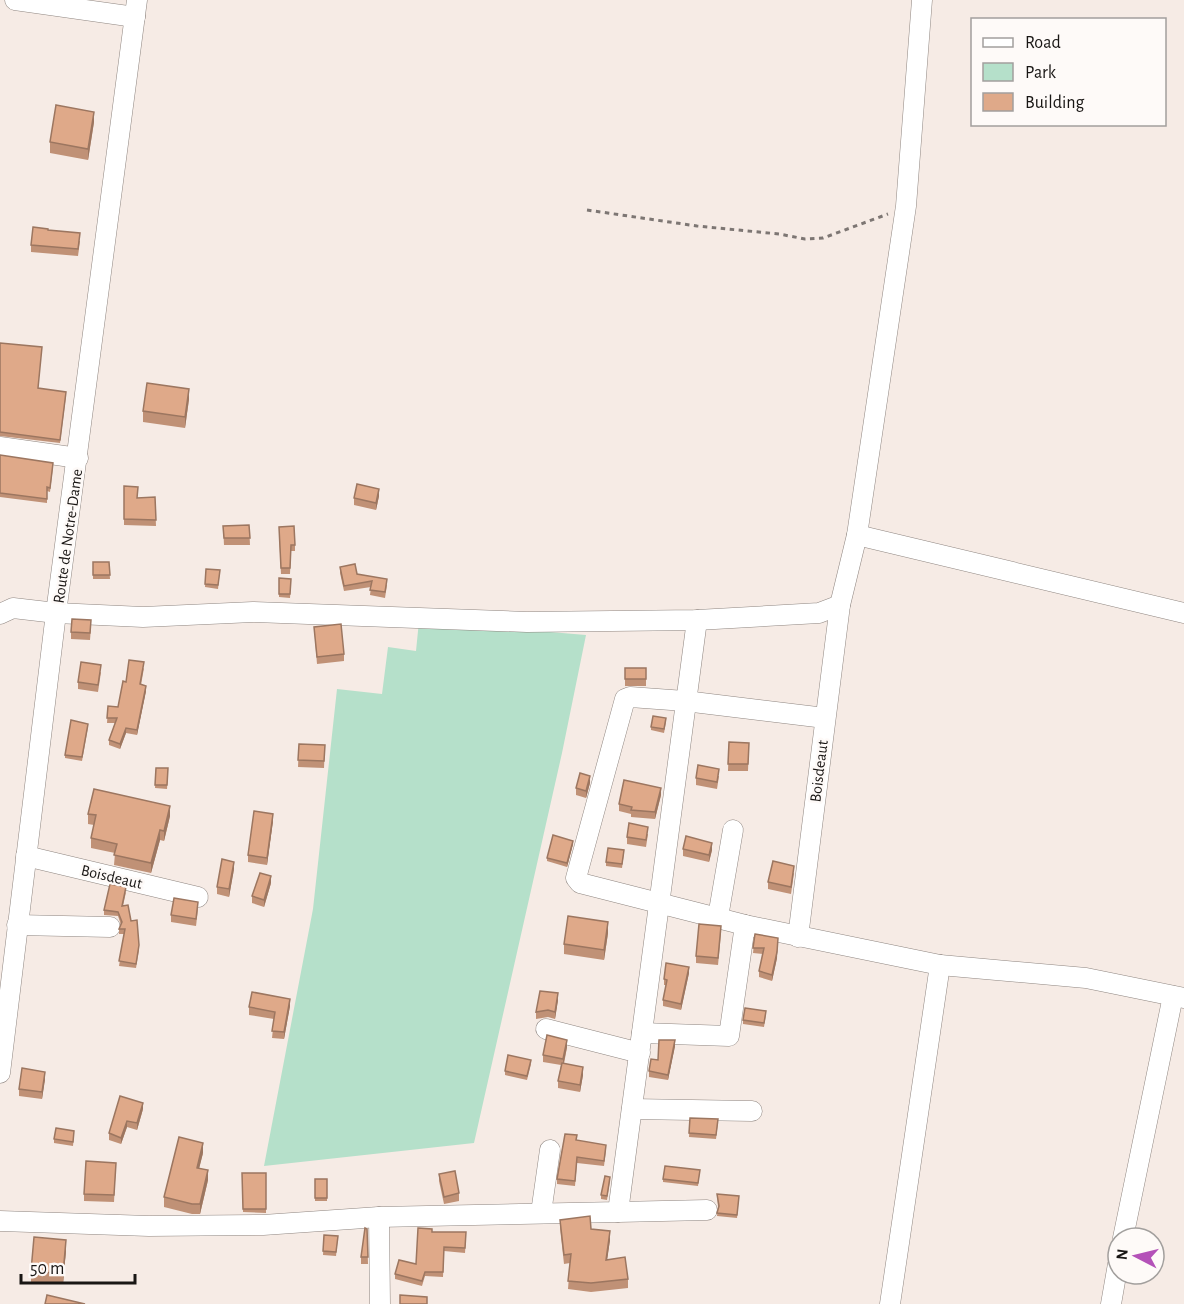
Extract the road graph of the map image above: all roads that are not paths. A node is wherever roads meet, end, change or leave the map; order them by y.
1 (15, 0) edge
2 (922, 0) edge
3 (136, 8) edge
4 (0, 447) edge
5 (78, 458) junction
6 (857, 535) junction
7 (840, 605) junction
8 (68, 613) junction
9 (1184, 613) edge
10 (0, 614) edge
11 (697, 620) junction
12 (685, 701) junction
13 (825, 718) junction
14 (733, 830) dead end
15 (26, 856) junction
16 (198, 897) dead end
17 (659, 903) junction
18 (718, 917) junction
19 (17, 925) junction
20 (745, 925) junction
21 (110, 927) dead end
22 (798, 937) junction
23 (939, 965) junction
24 (1178, 997) edge
25 (5, 998) edge
26 (546, 1029) dead end
27 (642, 1033) junction
28 (640, 1053) junction
29 (0, 1073) edge
30 (632, 1109) junction
31 (752, 1111) dead end
32 (550, 1150) dead end
33 (707, 1210) dead end
34 (618, 1212) junction
35 (541, 1214) junction
36 (379, 1216) junction
37 (0, 1221) edge
38 (1126, 1226) edge
39 (1114, 1286) edge
40 (380, 1304) edge
41 (890, 1304) edge
42 (1111, 1304) edge

1 - 3 street
2 - 6 street, Boisdeaut
3 - 5 street, Route de Notre-Dame
4 - 5 street
5 - 8 street, Route de Notre-Dame
6 - 7 street, Boisdeaut
6 - 9 street
7 - 11 street
7 - 13 street, Boisdeaut
8 - 10 street
8 - 11 street
8 - 15 street, Route de Notre-Dame
11 - 12 street
12 - 13 street
12 - 17 street
12 - 17 street
13 - 22 street, Boisdeaut
14 - 18 street
15 - 16 street, Boisdeaut
15 - 19 street, Route de Notre-Dame
17 - 18 street
17 - 27 street
18 - 20 street
19 - 21 street
19 - 25 street, Route de Notre-Dame
20 - 22 street
20 - 27 street
22 - 23 street
23 - 24 street
23 - 41 street
24 - 38 street
25 - 29 street, Route de Notre-Dame
26 - 28 street
27 - 28 street
28 - 30 street
30 - 31 street
30 - 34 street
32 - 35 street
33 - 34 street
34 - 35 street
35 - 36 street
36 - 37 street
36 - 40 street
39 - 42 street

